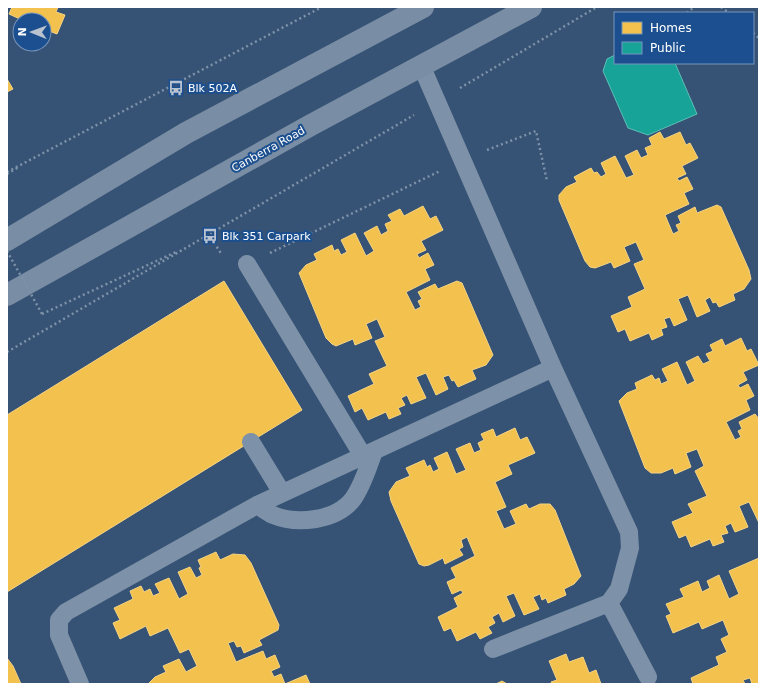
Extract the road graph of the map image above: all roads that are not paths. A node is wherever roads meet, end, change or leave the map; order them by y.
1 (423, 7) edge
2 (530, 7) edge
3 (421, 66) junction
4 (7, 240) edge
5 (247, 264) road end
6 (7, 295) edge
7 (552, 368) junction
8 (251, 442) dead end
9 (368, 454) junction
10 (282, 493) junction
11 (257, 505) junction
12 (608, 603) junction
13 (493, 649) dead end
14 (648, 678) dead end
15 (80, 684) edge

1 - 4 main road
2 - 3 main road, Canberra Road
3 - 6 main road, Canberra Road
3 - 7 lane
5 - 9 lane
7 - 9 lane
7 - 12 lane
8 - 10 lane
9 - 10 lane
9 - 11 lane
10 - 11 lane
11 - 15 lane
12 - 13 lane
12 - 14 lane

